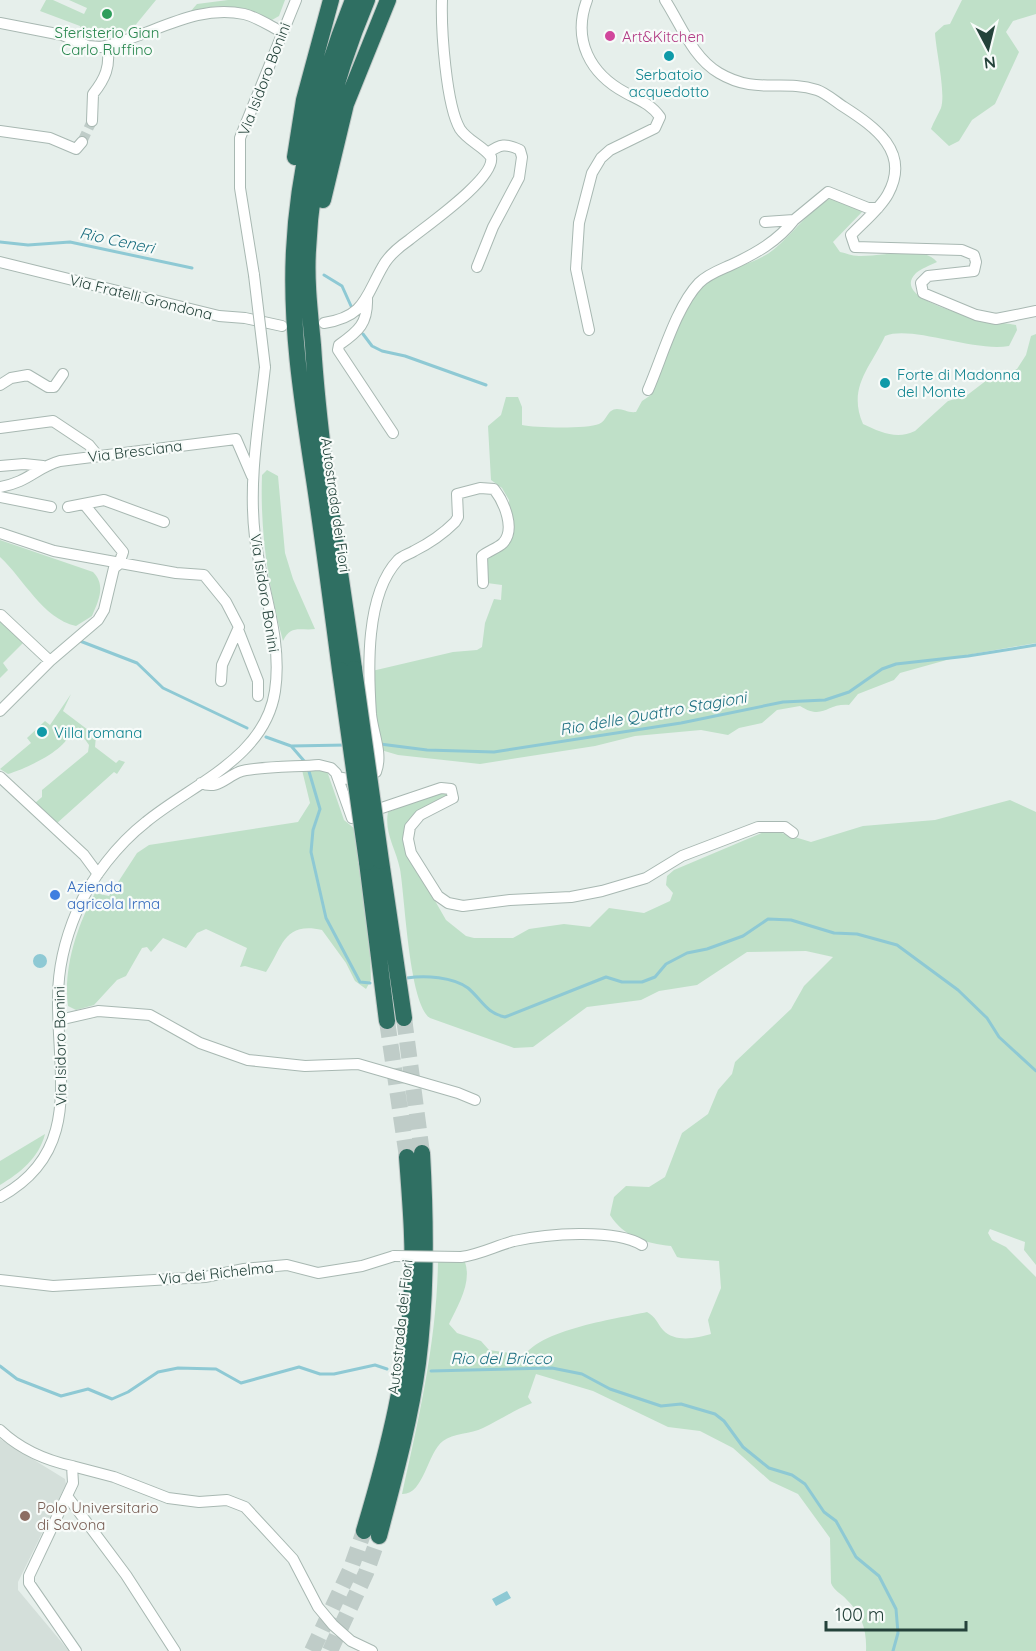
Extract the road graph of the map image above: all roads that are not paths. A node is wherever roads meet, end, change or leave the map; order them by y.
1 (296, 0) edge
2 (331, 0) edge
3 (353, 0) edge
4 (367, 0) edge
5 (388, 0) edge
6 (442, 0) edge
7 (587, 0) edge
8 (665, 0) edge
9 (0, 23) edge
10 (282, 32) junction
11 (107, 45) junction
12 (92, 121) tunnel mouth
13 (0, 131) edge
14 (79, 146) dead end
15 (488, 153) junction
16 (878, 208) junction
17 (794, 220) junction
18 (765, 222) dead end
19 (0, 262) edge
20 (477, 267) dead end
21 (293, 280) junction
22 (367, 298) junction
23 (1036, 311) edge
24 (324, 323) dead end
25 (282, 326) dead end
26 (589, 330) dead end
27 (312, 339) junction
28 (63, 374) dead end
29 (0, 385) edge
30 (648, 390) dead end
31 (0, 428) edge
32 (393, 433) dead end
33 (98, 456) junction
34 (0, 466) edge
35 (43, 466) junction
36 (252, 476) junction
37 (0, 487) edge
38 (0, 497) edge
39 (84, 504) junction
40 (51, 507) dead end
41 (68, 507) dead end
42 (164, 522) dead end
43 (0, 532) edge
44 (119, 564) junction
45 (483, 583) dead end
46 (0, 614) edge
47 (239, 632) junction
48 (50, 661) junction
49 (347, 669) junction
50 (221, 681) dead end
51 (258, 696) dead end
52 (0, 711) edge
53 (0, 777) edge
54 (338, 777) junction
55 (201, 783) junction
56 (793, 833) dead end
57 (98, 873) junction
58 (58, 1020) junction
59 (396, 1020) tunnel mouth
60 (475, 1101) dead end
61 (415, 1155) tunnel mouth
62 (0, 1197) edge
63 (642, 1245) dead end
64 (0, 1280) edge
65 (0, 1430) edge
66 (72, 1466) junction
67 (67, 1496) junction
68 (372, 1534) tunnel mouth
69 (76, 1651) edge
70 (175, 1651) edge
71 (372, 1651) edge

1 - 10 street, Via Isidoro Bonini
2 - 21 highway
3 - 21 highway, Autostrada dei Fiori
4 - 27 highway, Autostrada dei Fiori
5 - 27 highway
6 - 15 street
7 - 26 street
8 - 16 street
9 - 11 street
10 - 11 street
10 - 36 street, Via Isidoro Bonini, bridge
11 - 12 street
13 - 14 street
15 - 20 street
15 - 22 street
16 - 17 street
16 - 23 street
17 - 18 street
17 - 30 street
19 - 25 street, Via Fratelli Grondona
21 - 49 highway, Autostrada dei Fiori
22 - 24 street
22 - 32 street
27 - 49 highway, Autostrada dei Fiori
28 - 29 street
31 - 33 street
33 - 35 street, Via Bresciana
33 - 36 street, Via Bresciana
34 - 35 street
35 - 37 street, Via Bresciana
36 - 55 street, Via Isidoro Bonini
38 - 40 street
39 - 41 street
39 - 42 street
39 - 44 street
43 - 44 street
44 - 47 street
44 - 48 street
45 - 54 street
46 - 48 street
47 - 50 street
47 - 51 street
48 - 52 street
49 - 59 highway, Autostrada dei Fiori, bridge
53 - 57 street
54 - 55 street
54 - 56 street
55 - 57 street, Via Isidoro Bonini
57 - 58 street, Via Isidoro Bonini
58 - 60 street
58 - 62 street, Via Isidoro Bonini
61 - 68 highway, Autostrada dei Fiori
63 - 64 street, Via dei Richelma, bridge
65 - 66 street
66 - 67 street
66 - 71 street
67 - 69 street
67 - 70 street

